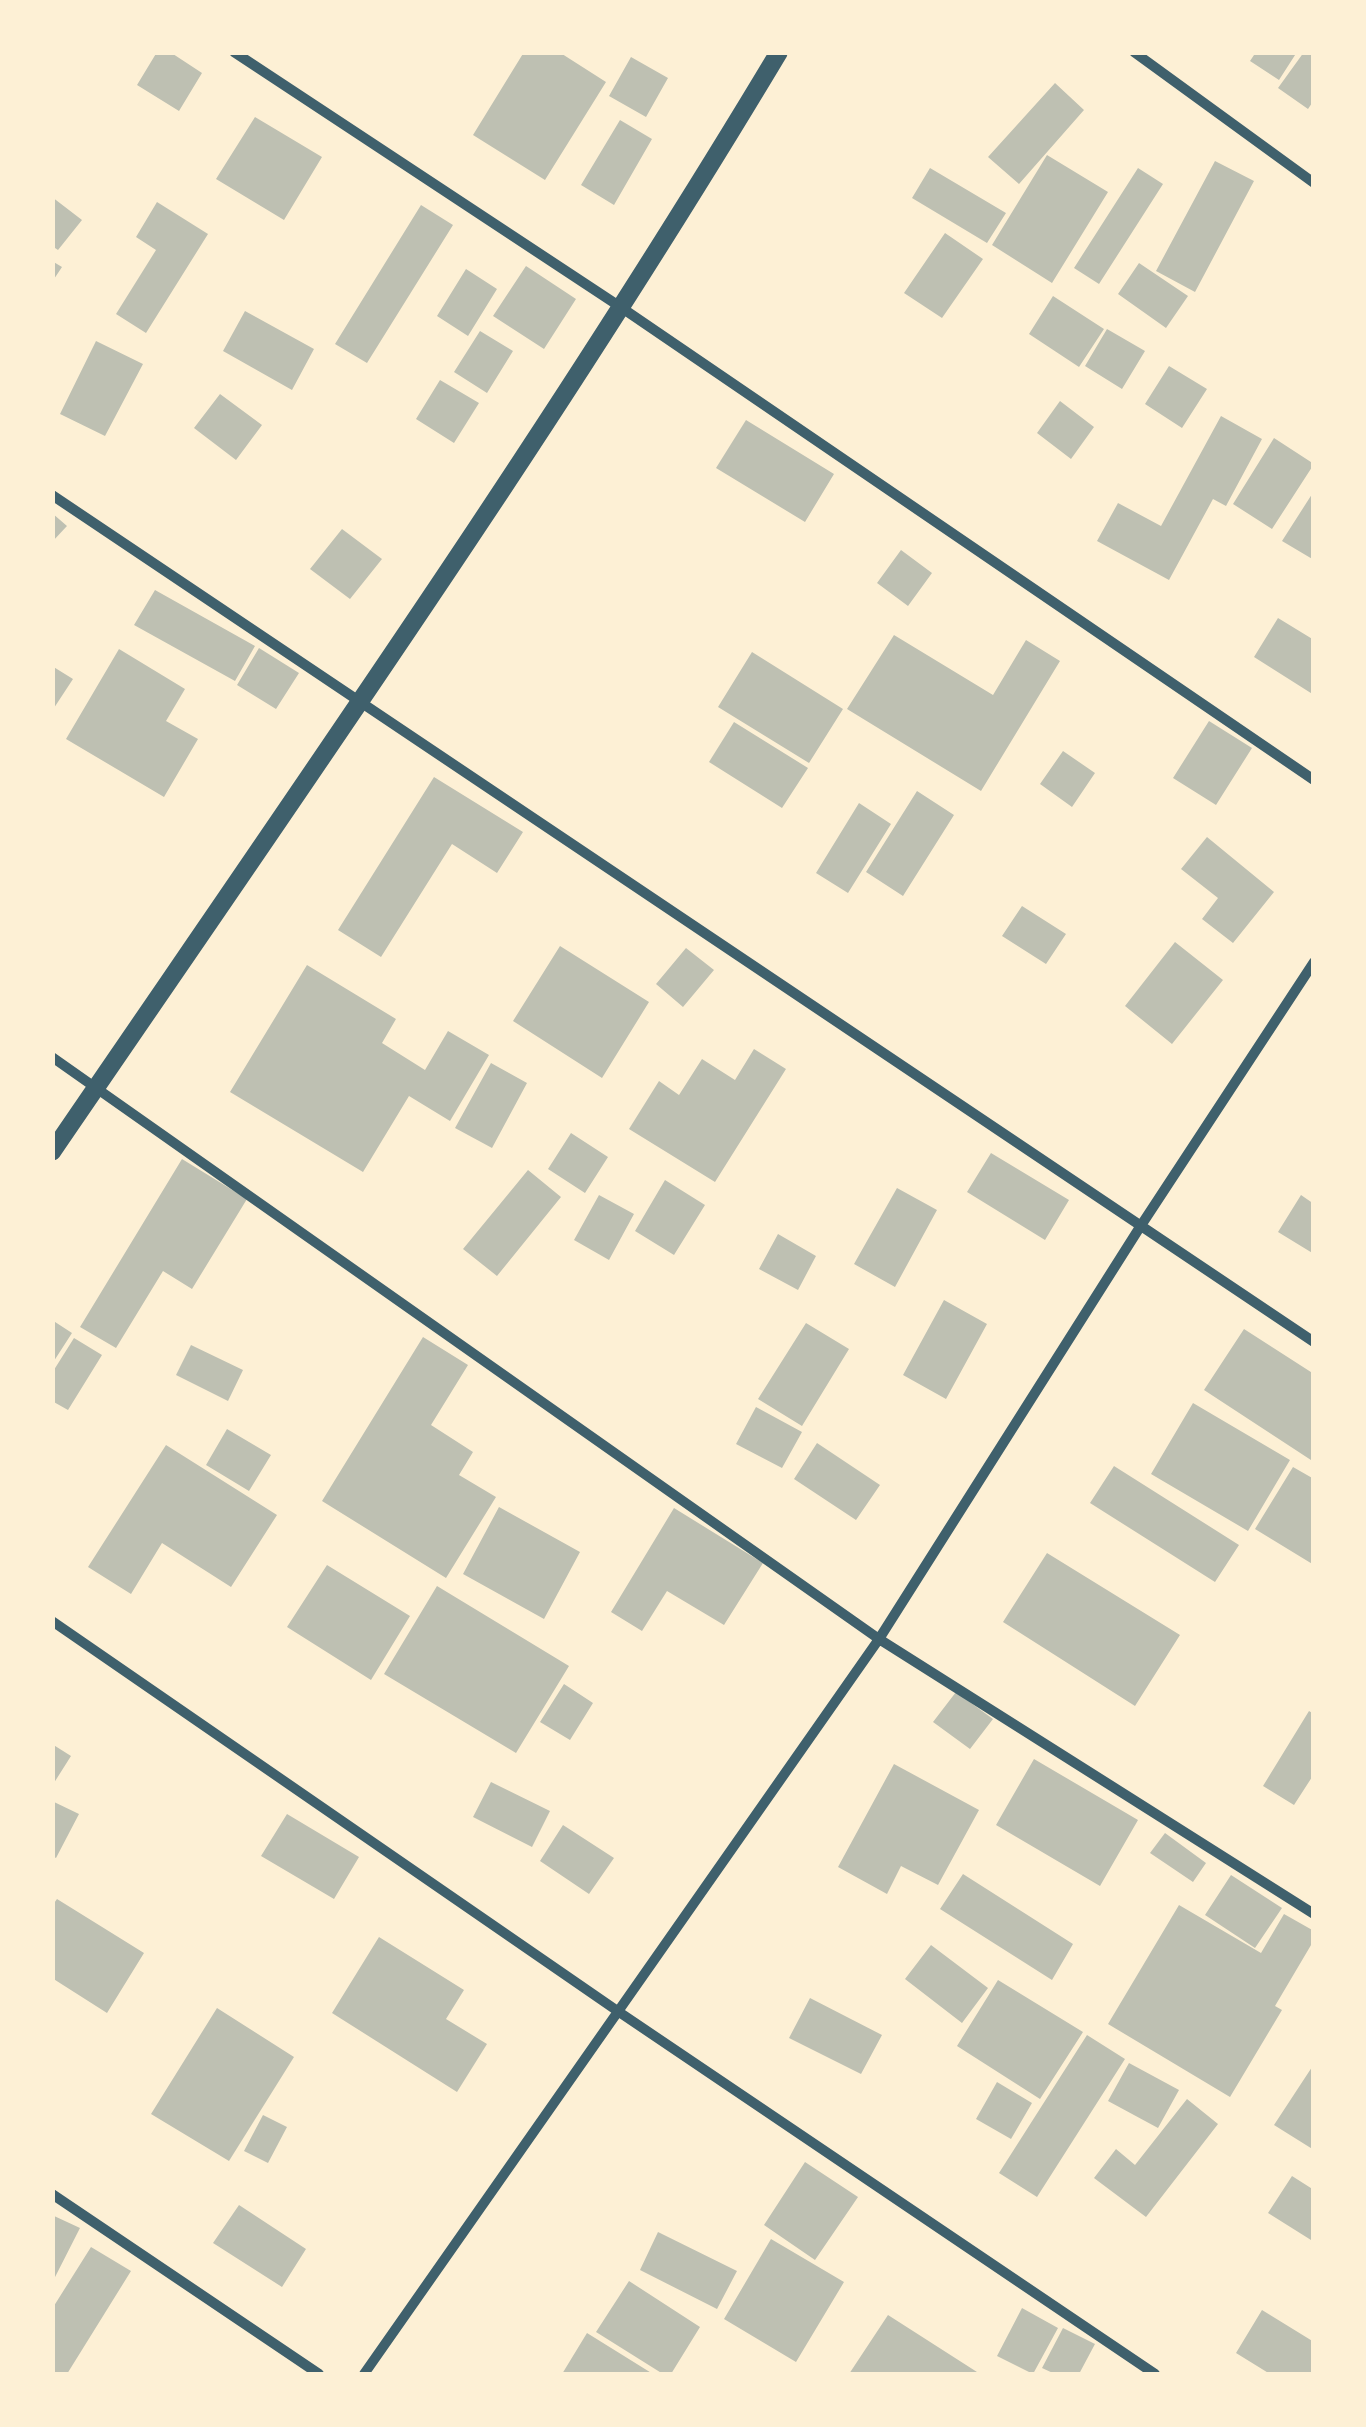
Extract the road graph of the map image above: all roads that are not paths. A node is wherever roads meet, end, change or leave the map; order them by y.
1 (234, 52) edge
2 (779, 52) edge
3 (1134, 52) edge
4 (1314, 184) edge
5 (622, 308) junction
6 (52, 495) edge
7 (358, 703) junction
8 (1314, 780) edge
9 (1314, 962) edge
10 (52, 1057) edge
11 (96, 1088) junction
12 (52, 1152) edge
13 (1140, 1226) junction
14 (1314, 1342) edge
15 (52, 1621) edge
16 (879, 1639) junction
17 (1314, 1914) edge
18 (619, 2012) junction
19 (52, 2194) edge
20 (320, 2374) edge
21 (364, 2374) edge
22 (1155, 2374) edge

1 - 5 street
2 - 5 street
3 - 4 street
5 - 7 street
5 - 8 street
6 - 7 street
7 - 11 street
7 - 13 street
9 - 13 street
10 - 11 street
11 - 12 street
11 - 16 street
13 - 14 street
13 - 16 street
15 - 18 street
16 - 17 street
16 - 18 street
18 - 21 street
18 - 22 street
19 - 20 street

